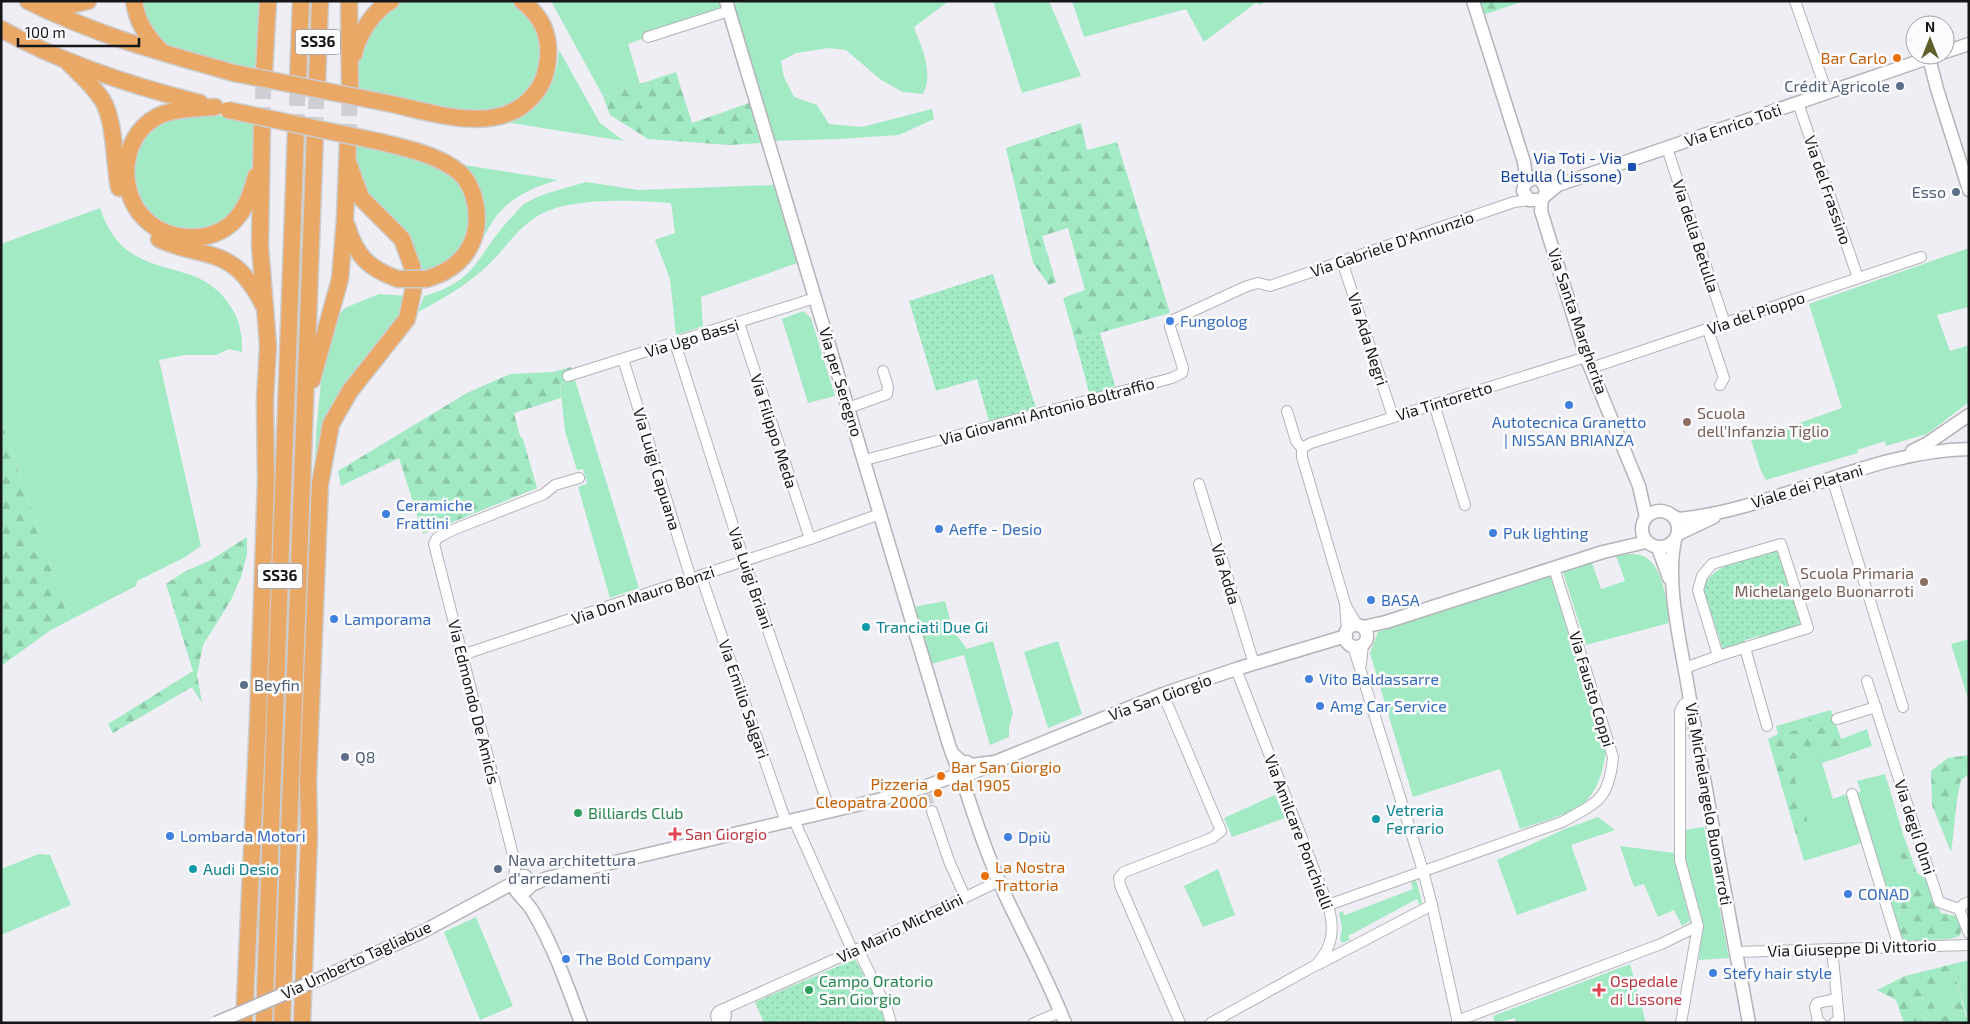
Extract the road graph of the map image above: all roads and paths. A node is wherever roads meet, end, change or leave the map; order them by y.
1 (28, 1) edge
2 (36, 1) edge
3 (88, 1) edge
4 (134, 1) edge
5 (263, 1) edge
6 (268, 1) edge
7 (301, 1) edge
8 (320, 1) edge
9 (349, 1) edge
10 (391, 1) edge
11 (522, 1) edge
12 (1473, 1) edge
13 (1795, 1) edge
14 (727, 6) edge
15 (1, 29) edge
16 (265, 38) junction
17 (648, 38) dead end
18 (1969, 44) edge
19 (1955, 49) edge
20 (164, 54) junction
21 (67, 61) junction
22 (1907, 65) edge
23 (1934, 65) edge
24 (351, 66) junction
25 (264, 73) tunnel mouth
26 (298, 80) tunnel mouth
27 (317, 83) tunnel mouth
28 (350, 90) tunnel mouth
29 (1827, 93) junction
30 (1798, 103) junction
31 (221, 109) junction
32 (262, 123) tunnel mouth
33 (296, 130) tunnel mouth
34 (315, 133) tunnel mouth
35 (261, 140) junction
36 (348, 140) tunnel mouth
37 (1667, 148) junction
38 (348, 162) junction
39 (1969, 190) edge
40 (1533, 195) junction
41 (345, 220) junction
42 (1921, 257) dead end
43 (1342, 261) junction
44 (1858, 278) junction
45 (816, 298) junction
46 (266, 315) junction
47 (739, 323) junction
48 (1725, 324) junction
49 (1170, 326) joint
50 (1708, 330) junction
51 (675, 344) junction
52 (623, 359) junction
53 (1588, 363) junction
54 (883, 371) dead end
55 (568, 376) dead end
56 (1720, 385) dead end
57 (1434, 404) junction
58 (305, 406) junction
59 (848, 408) junction
60 (1288, 412) dead end
61 (1969, 415) edge
62 (1393, 417) junction
63 (1302, 448) junction
64 (1969, 449) edge
65 (865, 460) junction
66 (1893, 460) junction
67 (579, 478) dead end
68 (1832, 478) junction
69 (1199, 484) dead end
70 (1640, 486) junction
71 (1465, 505) dead end
72 (1722, 512) junction
73 (880, 514) junction
74 (1669, 514) junction
75 (1644, 521) junction
76 (1677, 537) junction
77 (810, 540) junction
78 (1652, 545) junction
79 (1603, 552) junction
80 (744, 560) junction
81 (1554, 568) junction
82 (696, 577) junction
83 (1672, 584) junction
84 (1356, 635) junction
85 (1744, 648) junction
86 (462, 655) junction
87 (1718, 656) junction
88 (1254, 664) junction
89 (1685, 668) junction
90 (1236, 669) junction
91 (1867, 681) dead end
92 (1163, 694) junction
93 (1690, 700) junction
94 (1903, 706) dead end
95 (1876, 707) junction
96 (1837, 719) dead end
97 (1767, 726) dead end
98 (965, 771) junction
99 (1852, 794) dead end
100 (932, 811) tunnel mouth
101 (830, 812) junction
102 (790, 821) junction
103 (1423, 871) junction
104 (999, 881) junction
105 (521, 884) junction
106 (965, 897) junction
107 (1969, 902) edge
108 (1328, 905) junction
109 (1432, 905) junction
110 (1960, 908) junction
111 (1698, 926) junction
112 (1969, 933) edge
113 (1969, 945) edge
114 (1899, 947) junction
115 (1832, 949) junction
116 (856, 951) junction
117 (1736, 952) junction
118 (1316, 965) junction
119 (1837, 999) junction
120 (1062, 1017) edge
121 (723, 1018) edge
122 (1458, 1022) edge
123 (216, 1023) edge
124 (244, 1023) edge
125 (264, 1023) edge
126 (282, 1023) edge
127 (302, 1023) edge
128 (581, 1023) edge
129 (891, 1023) edge
130 (1034, 1023) edge
131 (1180, 1023) edge
132 (1211, 1023) edge
133 (1681, 1023) edge
134 (1749, 1023) edge
135 (1820, 1023) edge
136 (1834, 1023) edge

1 - 20 highway
2 - 3 highway
4 - 20 highway
5 - 16 highway
6 - 16 highway
7 - 26 highway, SS36
8 - 27 highway, SS36
9 - 24 highway
10 - 24 highway
11 - 20 highway, bridge
12 - 40 street, Via Santa Margherita
13 - 29 street
14 - 17 street, Via per Seregno
14 - 45 street, Via per Seregno
15 - 21 highway
16 - 25 highway
18 - 19 street
21 - 31 highway
21 - 46 highway
22 - 29 street, Via Enrico Toti
23 - 39 street
24 - 28 highway
29 - 30 street, Via Enrico Toti
30 - 37 street, Via Enrico Toti
30 - 44 street, Via del Frassino
31 - 35 highway
31 - 41 highway, bridge
32 - 35 highway
33 - 125 highway, SS36
34 - 58 highway, SS36
35 - 46 highway
36 - 38 highway
37 - 40 street, Via Enrico Toti
37 - 48 street, Via della Betulla
38 - 41 highway
38 - 127 highway
40 - 43 street, Via Gabriele D'Annunzio
40 - 53 street, Via Santa Margherita
41 - 58 highway
42 - 44 street, Via del Pioppo
43 - 49 street, Via Gabriele D'Annunzio
43 - 62 street, Via Ada Negri
44 - 48 street, Via del Pioppo
45 - 47 street, Via Ugo Bassi
45 - 59 street, Via per Seregno
46 - 124 highway
47 - 51 street, Via Ugo Bassi
47 - 77 street, Via Filippo Meda
48 - 50 street, Via del Pioppo
49 - 65 street, Via Giovanni Antonio Boltraffio
50 - 53 street, Via del Pioppo
50 - 56 street
51 - 52 street, Via Ugo Bassi
51 - 80 street, Via Luigi Briani
52 - 55 street, Via Ugo Bassi
52 - 82 street, Via Luigi Capuana
53 - 57 street, Via Tintoretto
53 - 70 street, Via Santa Margherita
54 - 59 street
57 - 62 street, Via Tintoretto
57 - 71 street
58 - 126 highway, SS36
59 - 65 street, Via per Seregno
60 - 63 street
61 - 66 street, Viale dei Platani
62 - 63 street, Via Tintoretto
63 - 84 street
64 - 66 street, Viale dei Platani
65 - 73 street, Via per Seregno
66 - 68 street, Viale dei Platani
67 - 86 street, Via Edmondo De Amicis
68 - 72 street, Viale dei Platani
68 - 94 street
69 - 88 street, Via Adda
70 - 74 street, Via Santa Margherita
70 - 75 street, Via Santa Margherita
72 - 74 street, Viale dei Platani
72 - 76 street, Viale dei Platani
73 - 77 street, Via Don Mauro Bonzi
73 - 98 street, Via per Seregno
74 - 75 street
74 - 76 street
75 - 78 street
75 - 79 street, Via San Giorgio
76 - 78 street
76 - 83 street, Via Michelangelo Buonarroti
77 - 80 street, Via Don Mauro Bonzi
78 - 79 street, Via San Giorgio
78 - 83 street, Via Michelangelo Buonarroti
79 - 81 street, Via San Giorgio
80 - 82 street, Via Don Mauro Bonzi
80 - 101 street, Via Luigi Briani
81 - 84 street, Via San Giorgio
81 - 103 street, Via Fausto Coppi
82 - 86 street, Via Don Mauro Bonzi
82 - 102 street, Via Emilio Salgari
83 - 89 street, Via Michelangelo Buonarroti
84 - 88 street, Via San Giorgio
84 - 103 street
85 - 87 street
85 - 87 street
85 - 97 street
86 - 105 street, Via Edmondo De Amicis
87 - 89 street
88 - 90 street, Via San Giorgio
89 - 93 street, Via Michelangelo Buonarroti
90 - 92 street, Via San Giorgio
90 - 108 street, Via Amilcare Ponchielli
91 - 95 street
92 - 98 street, Via San Giorgio
92 - 131 street
93 - 111 street
93 - 117 street, Via Michelangelo Buonarroti
95 - 96 street
95 - 110 street, Via degli Olmi
98 - 101 street, Via Umberto Tagliabue
98 - 104 street, Via per Seregno
99 - 114 street
100 - 106 street
101 - 102 street, Via Umberto Tagliabue
102 - 105 street, Via Umberto Tagliabue
102 - 116 street, Via Emilio Salgari
103 - 108 street, Via Fausto Coppi
103 - 109 street
104 - 106 street, Via Mario Michelini
104 - 120 street, Via per Seregno
105 - 123 street, Via Umberto Tagliabue, bridge
105 - 128 street
106 - 116 street, Via Mario Michelini
107 - 110 street
108 - 118 street, Via Amilcare Ponchielli
109 - 118 street
109 - 122 street
110 - 112 street
111 - 122 street
111 - 133 street
113 - 114 street, Via Giuseppe Di Vittorio
114 - 115 street, Via Giuseppe Di Vittorio
115 - 117 street, Via Giuseppe Di Vittorio
115 - 119 street
116 - 121 street, Via Mario Michelini
116 - 129 street, Via Emilio Salgari
117 - 134 street, Via Michelangelo Buonarroti
118 - 132 street, Via Amilcare Ponchielli
119 - 135 street
119 - 136 street
120 - 130 street

